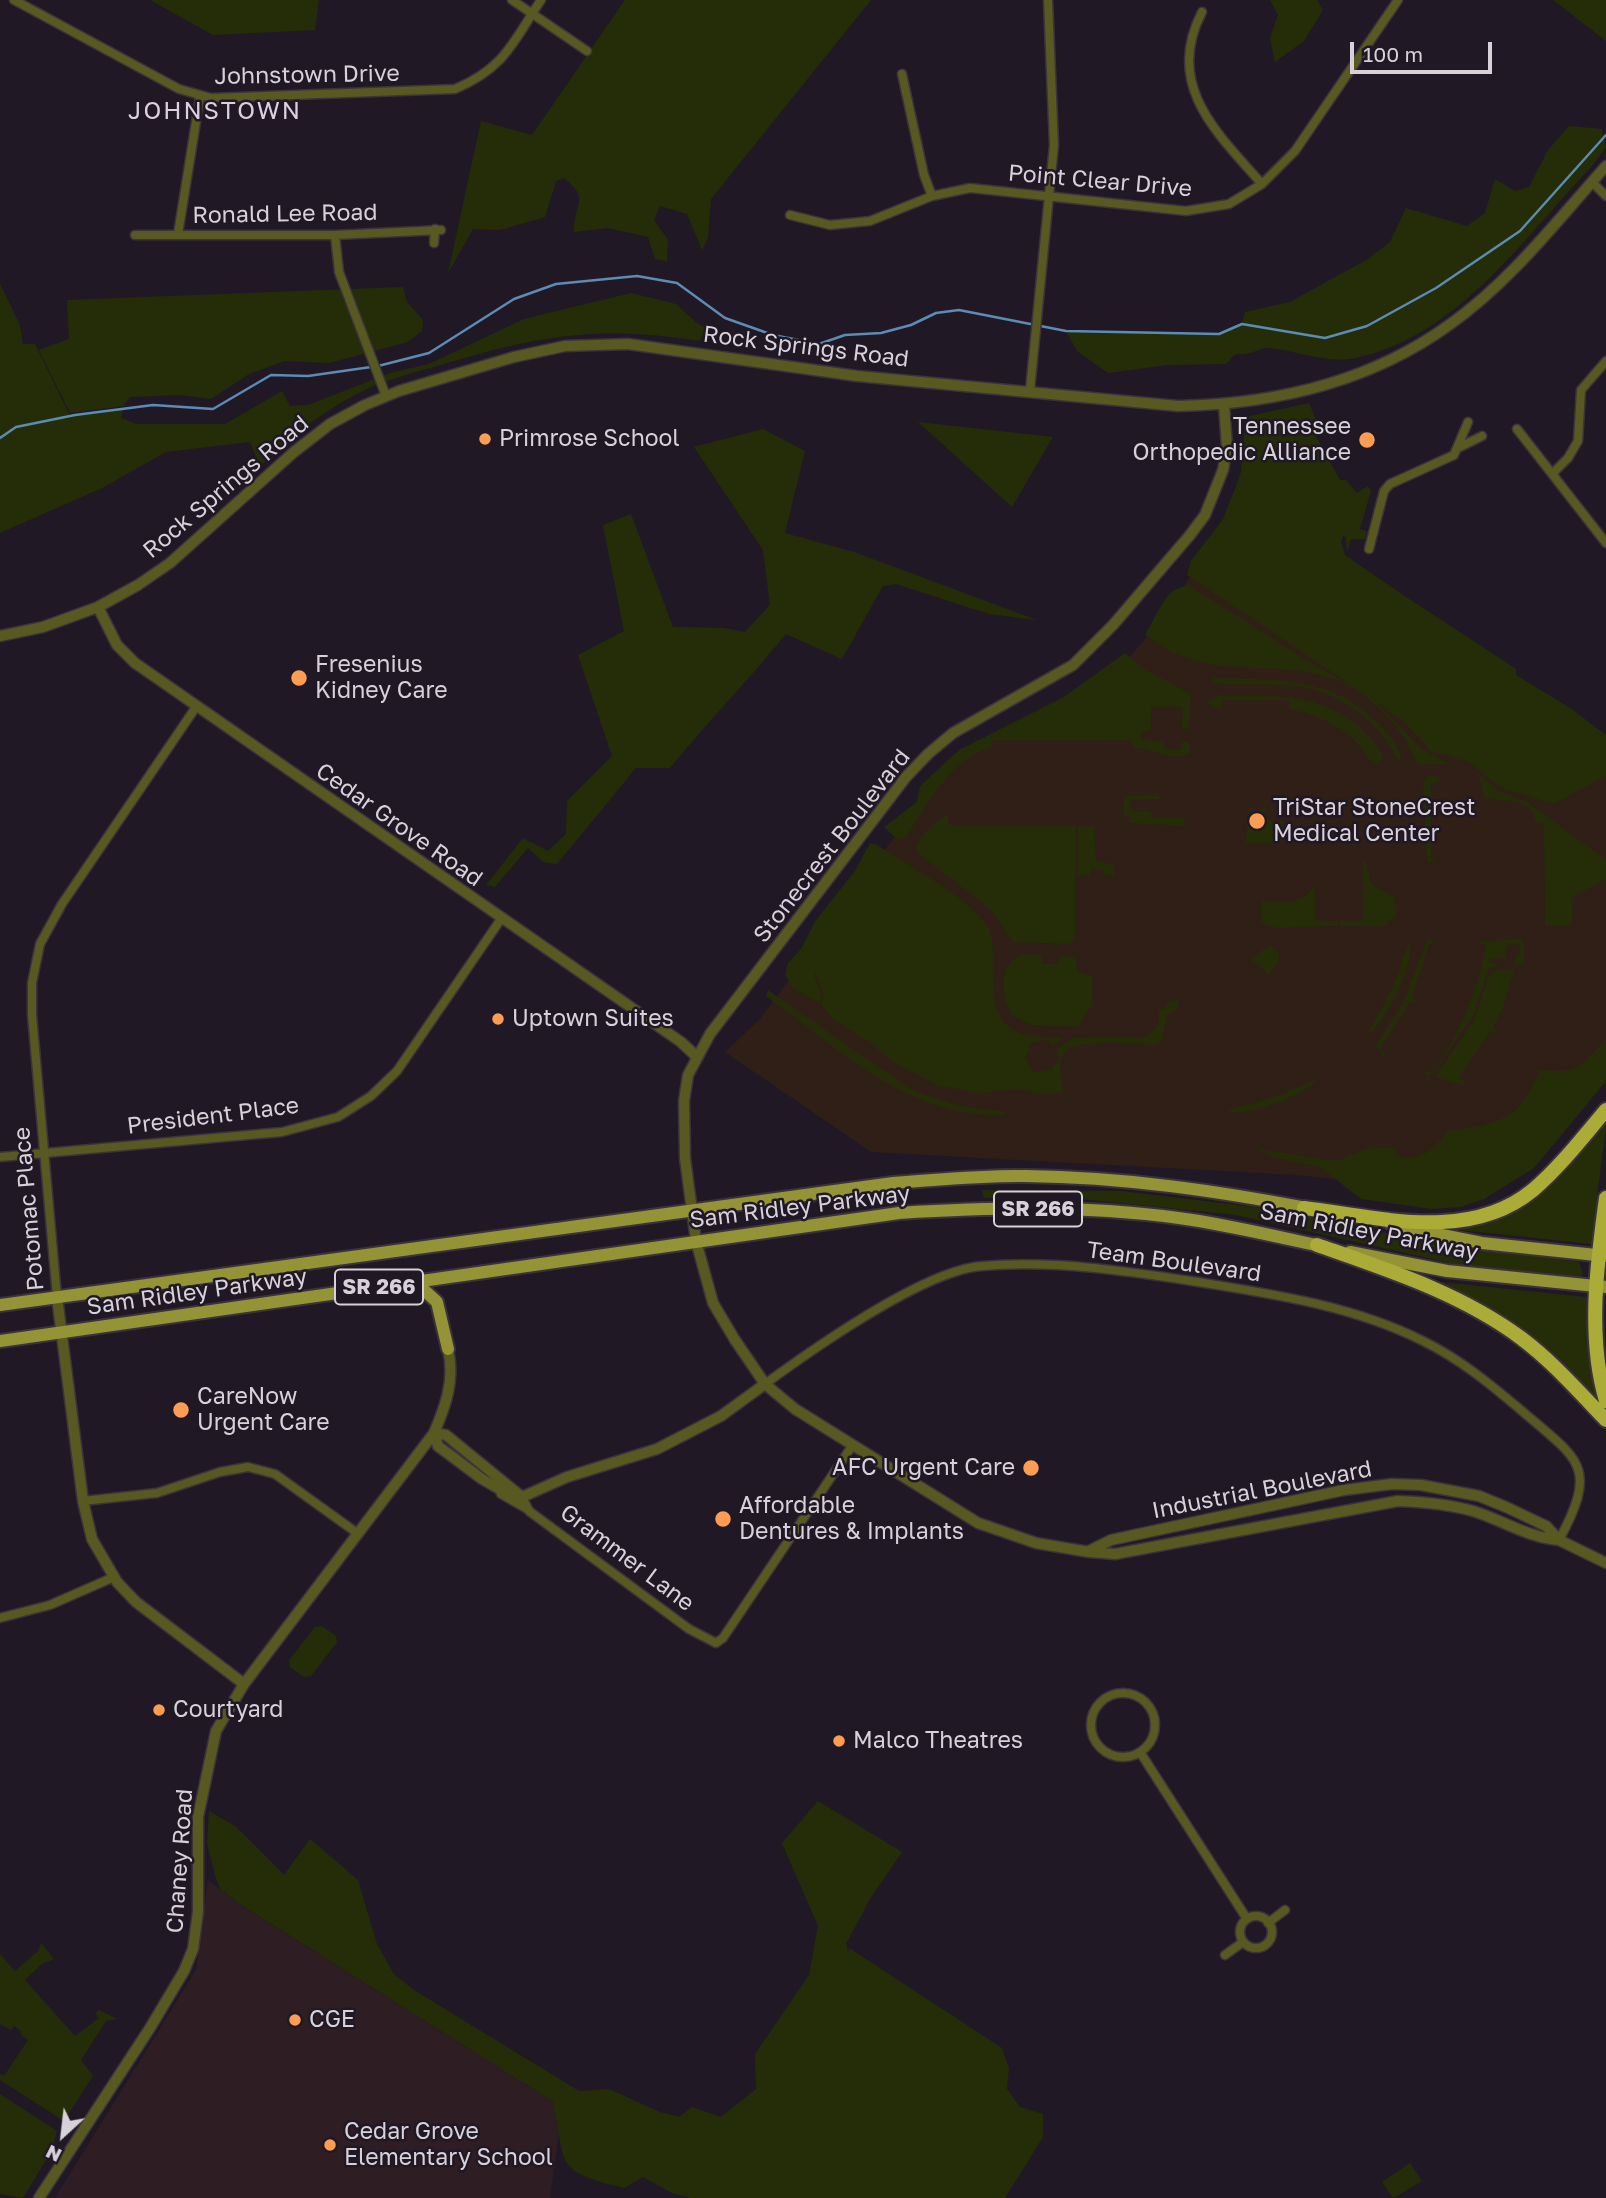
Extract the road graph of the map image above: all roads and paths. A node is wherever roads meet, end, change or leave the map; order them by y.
1 (14, 0) edge
2 (512, 0) edge
3 (541, 0) edge
4 (1048, 0) edge
5 (1398, 0) edge
6 (1202, 12) dead end
7 (532, 14) junction
8 (587, 51) dead end
9 (902, 74) dead end
10 (200, 97) junction
11 (1606, 166) edge
12 (1592, 182) junction
13 (1262, 184) junction
14 (932, 196) junction
15 (1050, 196) junction
16 (1606, 196) edge
17 (790, 215) dead end
18 (178, 234) junction
19 (135, 235) dead end
20 (335, 235) junction
21 (434, 243) dead end
22 (1606, 361) edge
23 (1030, 390) junction
24 (386, 396) junction
25 (1224, 405) junction
26 (1468, 422) dead end
27 (1517, 429) dead end
28 (1482, 436) dead end
29 (1460, 447) junction
30 (1552, 474) junction
31 (1606, 543) edge
32 (1369, 549) dead end
33 (98, 607) junction
34 (0, 636) edge
35 (196, 707) junction
36 (501, 919) junction
37 (697, 1056) junction
38 (1606, 1110) edge
39 (43, 1153) junction
40 (0, 1157) edge
41 (1606, 1198) edge
42 (1304, 1208) junction
43 (691, 1210) junction
44 (696, 1241) junction
45 (1317, 1245) junction
46 (1602, 1256) edge
47 (1602, 1287) edge
48 (57, 1297) junction
49 (274, 1302) junction
50 (0, 1306) edge
51 (61, 1334) junction
52 (0, 1341) edge
53 (449, 1349) joint
54 (765, 1384) junction
55 (1606, 1401) edge
56 (1606, 1420) edge
57 (434, 1433) junction
58 (852, 1446) junction
59 (471, 1454) junction
60 (463, 1465) junction
61 (482, 1479) junction
62 (522, 1497) junction
63 (83, 1501) junction
64 (529, 1510) junction
65 (356, 1533) junction
66 (1559, 1540) junction
67 (1089, 1552) junction
68 (1606, 1563) edge
69 (114, 1577) junction
70 (0, 1618) edge
71 (244, 1684) junction
72 (1140, 1752) junction
73 (1285, 1910) dead end
74 (1247, 1919) junction
75 (1268, 1923) junction
76 (1243, 1942) junction
77 (1225, 1955) dead end
78 (38, 2198) edge

1 - 10 street, Johnstown Drive
2 - 7 street
3 - 7 street, Johnstown Drive
4 - 15 street
5 - 13 street, Point Clear Drive
6 - 13 street
7 - 8 street
7 - 10 street, Johnstown Drive
9 - 14 street
10 - 18 street
11 - 12 street, Rock Springs Road
12 - 16 street
12 - 25 street, Rock Springs Road
13 - 15 street, Point Clear Drive
14 - 15 street, Point Clear Drive
14 - 17 street, Point Clear Drive
15 - 23 street
18 - 19 street, Ronald Lee Road
18 - 20 street, Ronald Lee Road
20 - 21 street, Ronald Lee Road
20 - 24 street
22 - 30 street
23 - 24 street, Rock Springs Road
23 - 25 street, Rock Springs Road
24 - 33 street, Rock Springs Road
25 - 37 street, Stonecrest Boulevard
26 - 29 street
27 - 30 street
28 - 29 street
29 - 32 street
30 - 31 street
33 - 34 street, Rock Springs Road
33 - 35 street, Cedar Grove Road
35 - 36 street, Cedar Grove Road
35 - 39 street, Potomac Place
36 - 37 street, Cedar Grove Road
36 - 39 street, President Place
37 - 43 street, Stonecrest Boulevard
38 - 42 highway
39 - 40 street, President Place
39 - 48 street, Potomac Place
41 - 46 highway
42 - 43 main road, Sam Ridley Parkway / SR 266
42 - 46 main road, Sam Ridley Parkway / SR 266
43 - 44 street, Industrial Boulevard
43 - 48 main road, Sam Ridley Parkway / SR 266
44 - 45 main road, Sam Ridley Parkway / SR 266
44 - 49 main road, Sam Ridley Parkway / SR 266
44 - 54 street, Industrial Boulevard
45 - 47 main road, Sam Ridley Parkway / SR 266
45 - 56 highway
46 - 47 highway
47 - 55 highway
48 - 50 main road, Sam Ridley Parkway / SR 266
48 - 51 street, Potomac Place
49 - 51 main road, Sam Ridley Parkway / SR 266
49 - 53 main road
51 - 52 main road, Sam Ridley Parkway / SR 266
51 - 63 street, Potomac Place
53 - 57 street, Chaney Road
54 - 58 street, Industrial Boulevard
54 - 62 street, Team Boulevard
54 - 66 street, Team Boulevard
57 - 59 street
57 - 60 street
57 - 65 street, Chaney Road
58 - 64 street, Grammer Lane
58 - 67 street, Industrial Boulevard
59 - 60 street
59 - 62 street
60 - 61 street
61 - 62 street
61 - 64 street
62 - 64 street, Grammer Lane
63 - 65 street
63 - 69 street, Potomac Place
65 - 71 street, Chaney Road
66 - 67 street, Industrial Boulevard
66 - 67 street, Industrial Boulevard
66 - 68 street, Industrial Boulevard
69 - 70 street
69 - 71 street, Potomac Place
71 - 78 street, Chaney Road
72 - 72 street
72 - 74 street
73 - 75 street
74 - 75 street
74 - 76 street
75 - 76 street
76 - 77 street

